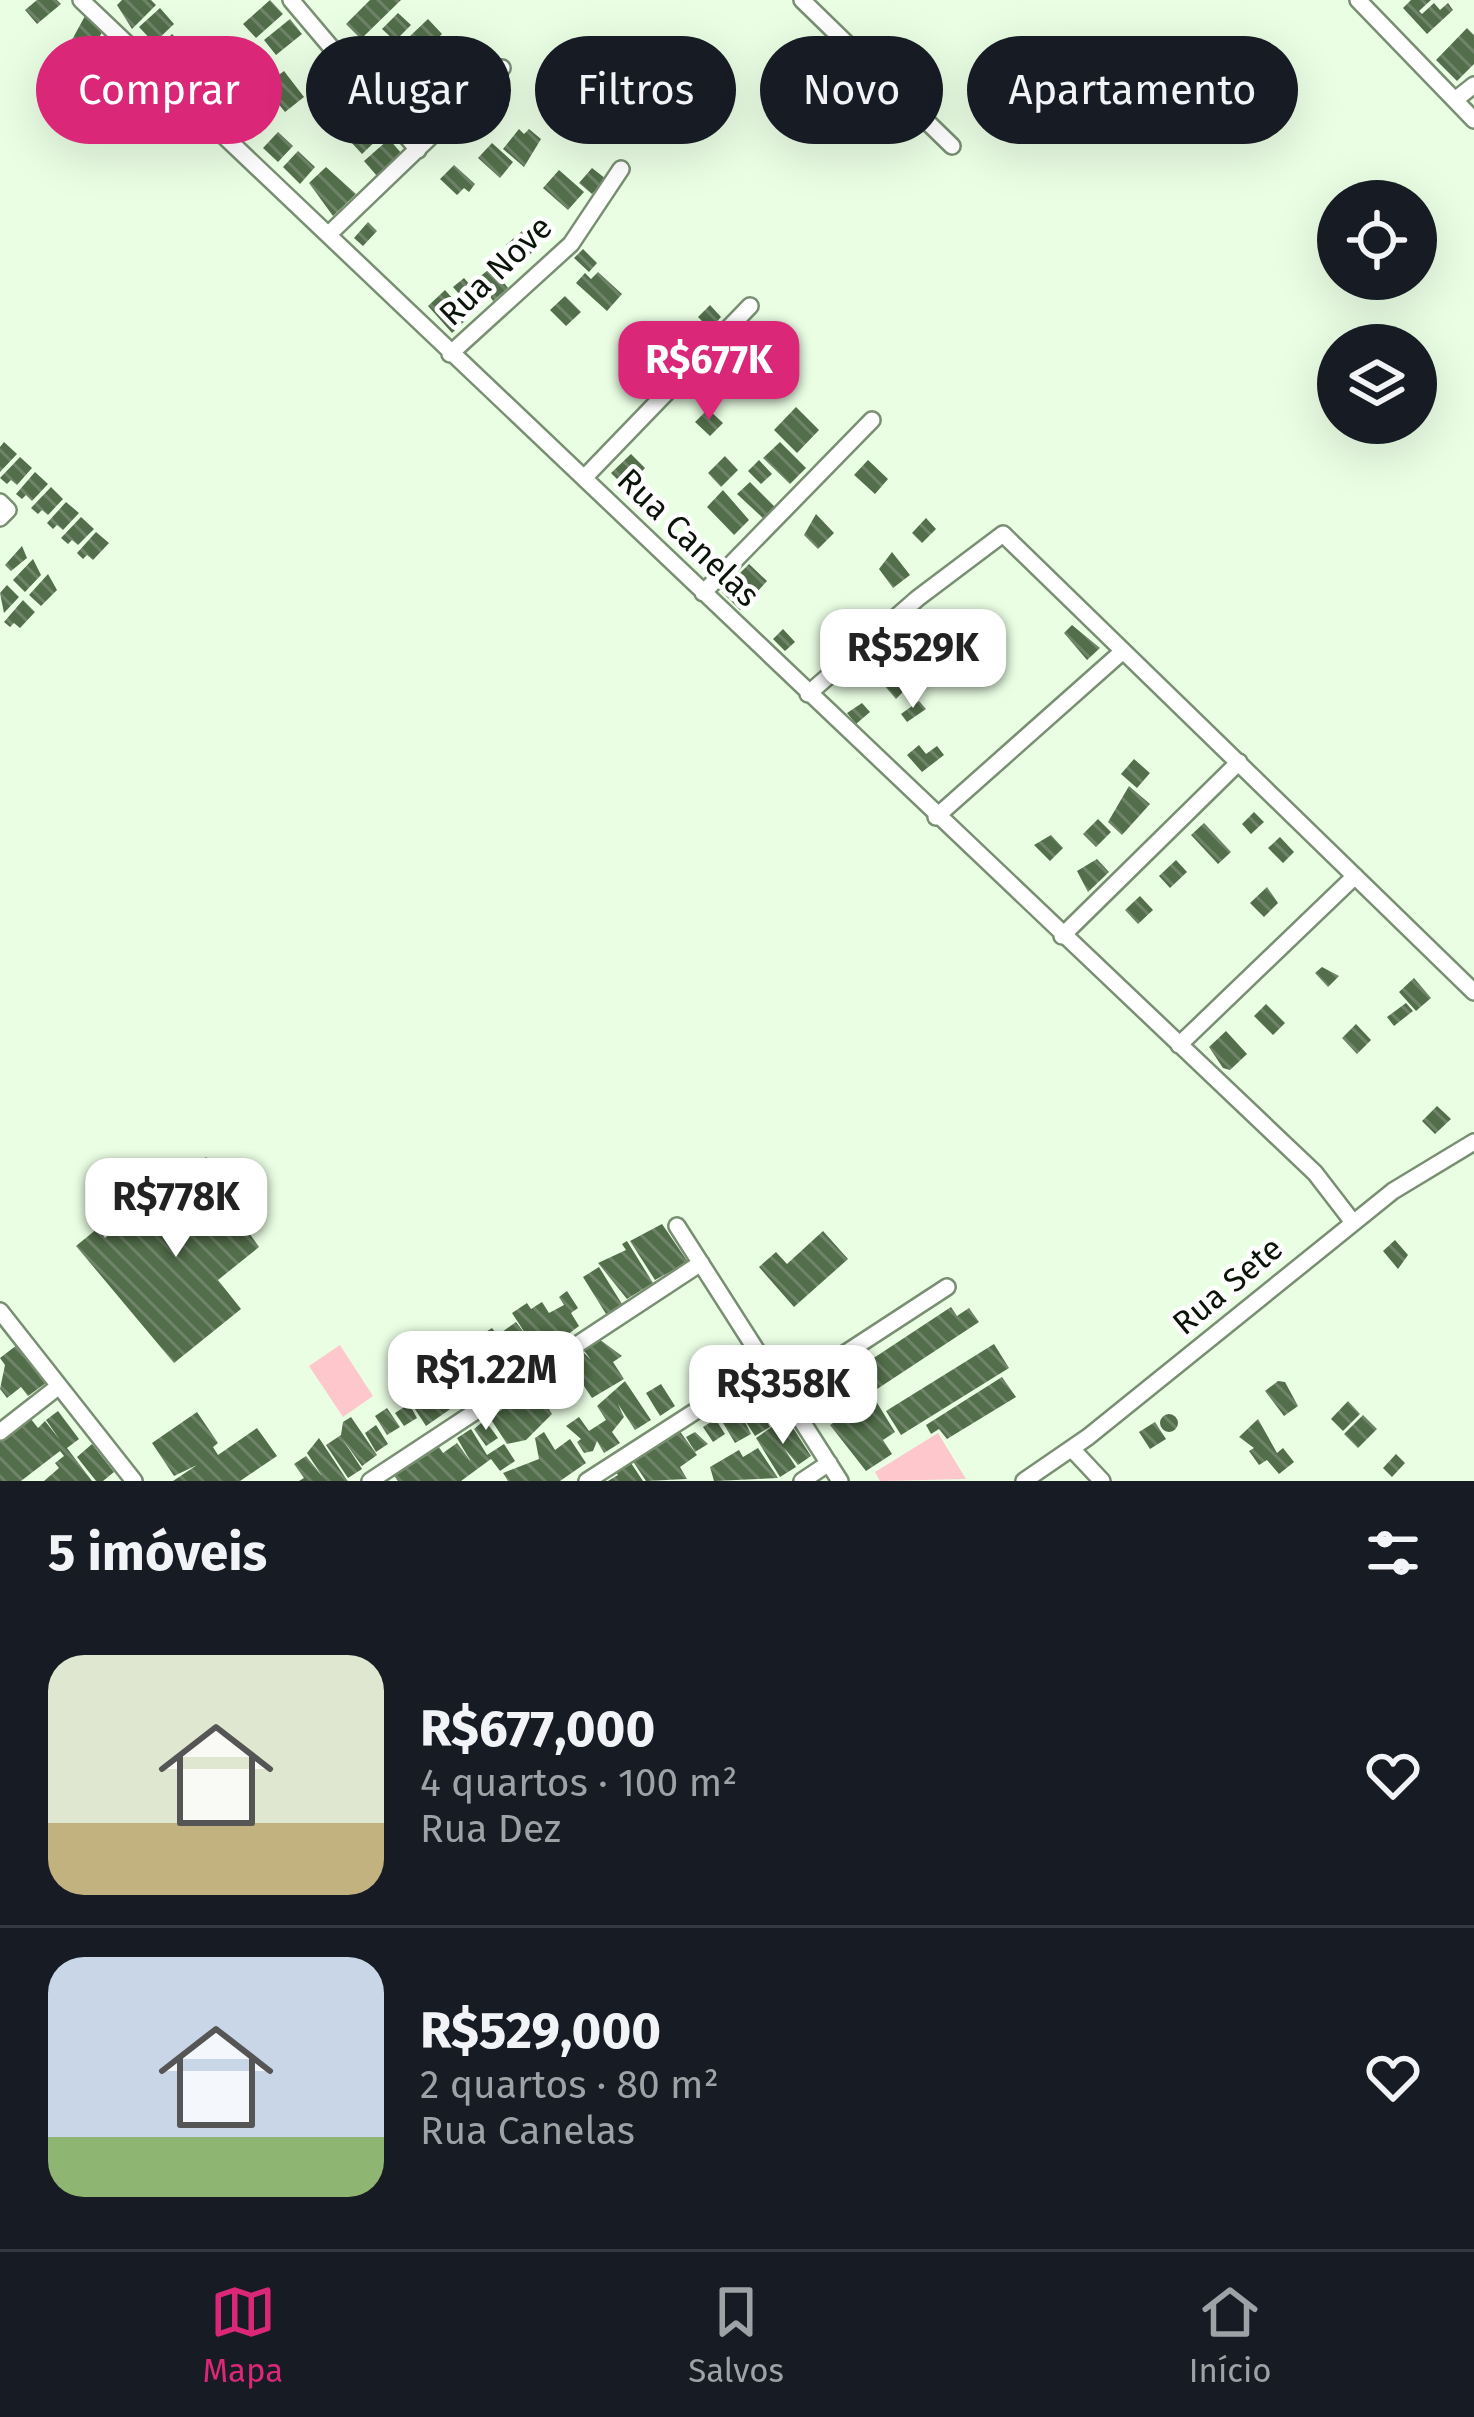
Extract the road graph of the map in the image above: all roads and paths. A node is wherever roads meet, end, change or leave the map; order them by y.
1 (81, 0) edge
2 (111, 0) edge
3 (291, 0) edge
4 (802, 0) edge
5 (1365, 2) edge
6 (97, 15) junction
7 (1474, 85) edge
8 (1455, 100) junction
9 (1474, 120) edge
10 (424, 144) edge
11 (952, 146) dead end
12 (418, 150) junction
13 (621, 169) dead end
14 (329, 234) junction
15 (750, 306) dead end
16 (450, 354) junction
17 (872, 420) dead end
18 (585, 477) junction
19 (0, 502) edge
20 (0, 518) edge
21 (703, 593) junction
22 (1123, 651) junction
23 (808, 694) junction
24 (1238, 763) junction
25 (936, 817) junction
26 (1355, 875) junction
27 (1062, 936) junction
28 (1474, 992) edge
29 (1179, 1046) junction
30 (1474, 1142) edge
31 (1352, 1222) junction
32 (677, 1226) dead end
33 (701, 1263) junction
34 (946, 1287) dead end
35 (0, 1311) edge
36 (764, 1367) junction
37 (59, 1385) junction
38 (783, 1394) junction
39 (0, 1432) edge
40 (1072, 1449) junction
41 (829, 1463) junction
42 (132, 1480) edge
43 (370, 1481) edge
44 (587, 1481) edge
45 (802, 1481) edge
46 (840, 1481) edge
47 (1024, 1481) edge
48 (1102, 1481) edge

1 - 6 street, Rua Canelas
2 - 6 street
3 - 12 street
4 - 11 street
5 - 8 street
6 - 14 street, Rua Canelas
7 - 8 street
8 - 9 street
10 - 12 street
12 - 14 street
13 - 16 street, Rua Nove
14 - 16 street, Rua Canelas
15 - 18 street
16 - 18 street, Rua Canelas
17 - 21 street
18 - 21 street, Rua Canelas
19 - 20 street
21 - 23 street, Rua Canelas
22 - 23 street
22 - 24 street
22 - 25 street
23 - 25 street, Rua Canelas
24 - 26 street
24 - 27 street
25 - 27 street, Rua Canelas
26 - 28 street
26 - 29 street
27 - 29 street, Rua Canelas
29 - 31 street, Rua Canelas
30 - 31 street, Rua Sete
31 - 40 street, Rua Sete
32 - 33 street
33 - 36 street
33 - 43 street
34 - 38 street
35 - 37 street
36 - 38 street
36 - 44 street
37 - 39 street
37 - 42 street
38 - 41 street
40 - 47 street, Rua Sete
40 - 48 street
41 - 45 street
41 - 46 street

